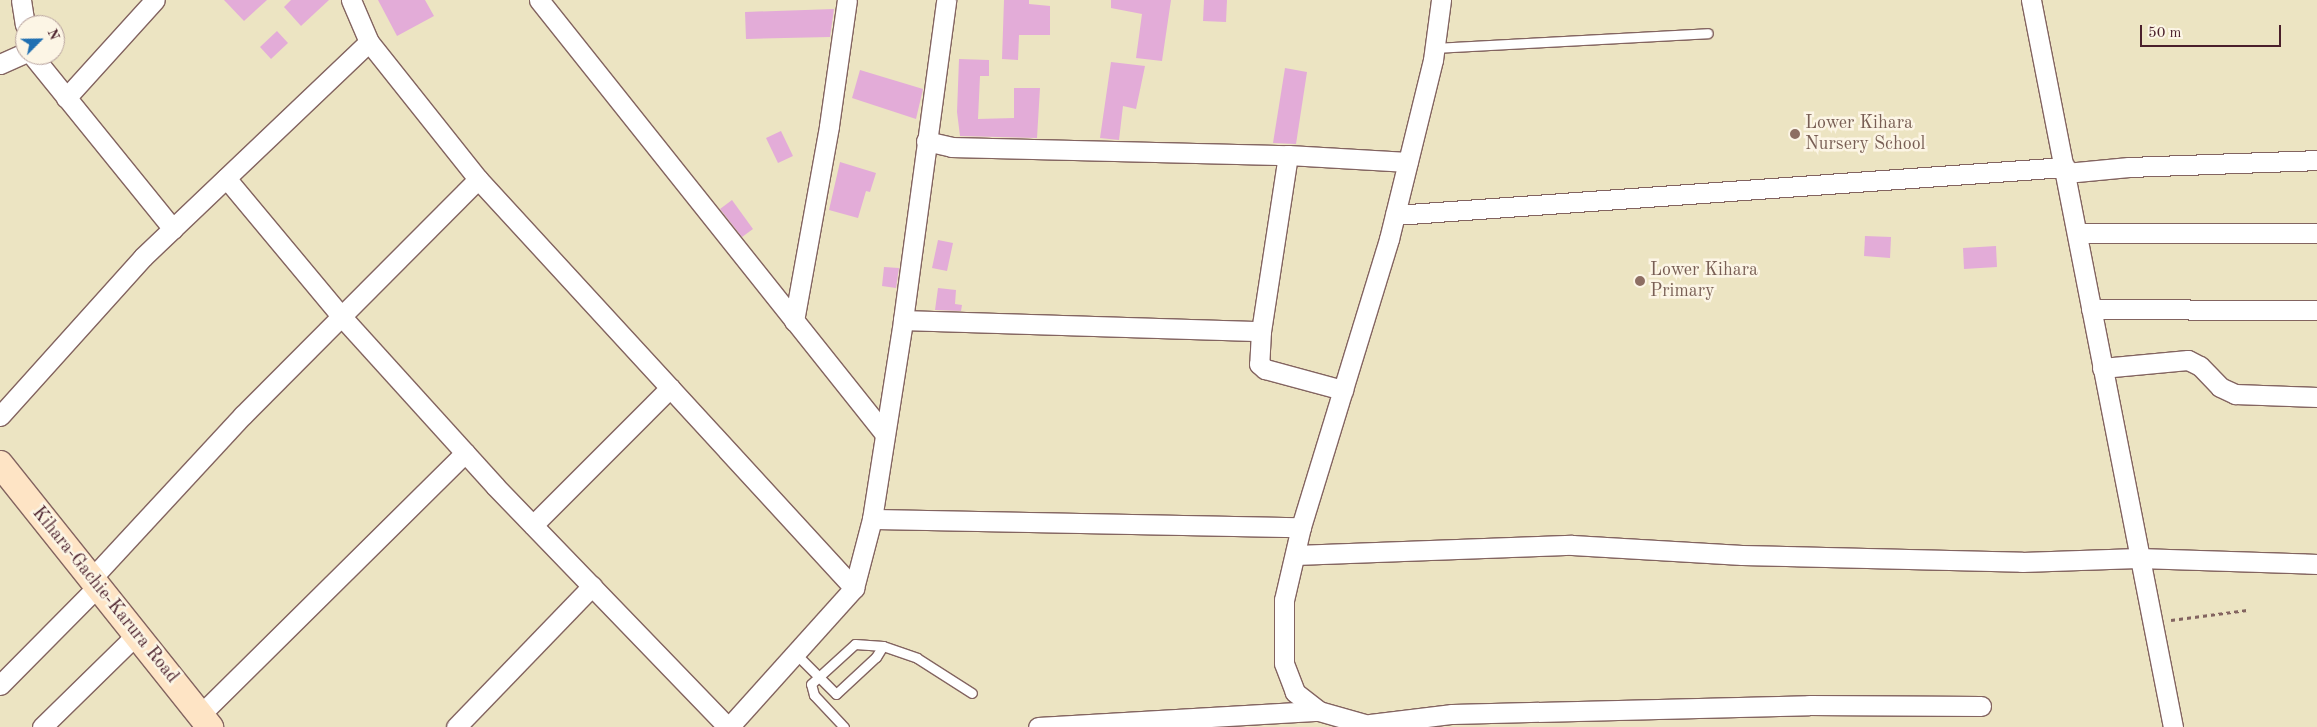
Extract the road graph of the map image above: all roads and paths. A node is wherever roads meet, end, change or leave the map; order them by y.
1 (21, 0) edge
2 (155, 0) edge
3 (351, 0) edge
4 (539, 0) edge
5 (847, 0) edge
6 (946, 0) edge
7 (1441, 0) edge
8 (2031, 0) edge
9 (23, 15) edge
10 (1708, 33) dead end
11 (369, 42) junction
12 (1434, 48) junction
13 (15, 57) edge
14 (0, 64) edge
15 (40, 65) edge
16 (66, 98) junction
17 (926, 141) junction
18 (1288, 155) junction
19 (2317, 160) edge
20 (1408, 162) junction
21 (2066, 170) junction
22 (226, 178) junction
23 (478, 179) junction
24 (1395, 215) junction
25 (173, 229) junction
26 (2077, 233) junction
27 (2317, 233) edge
28 (2091, 309) junction
29 (2317, 310) edge
30 (341, 316) junction
31 (903, 320) junction
32 (794, 321) junction
33 (1261, 331) junction
34 (2102, 368) junction
35 (670, 388) junction
36 (1343, 390) junction
37 (2317, 397) edge
38 (0, 416) edge
39 (884, 433) junction
40 (465, 453) junction
41 (0, 464) edge
42 (872, 519) junction
43 (533, 525) junction
44 (1301, 527) junction
45 (1295, 555) junction
46 (2138, 558) junction
47 (2317, 564) edge
48 (95, 582) junction
49 (592, 586) junction
50 (854, 588) junction
51 (2247, 610) dead end
52 (2151, 623) junction
53 (137, 634) junction
54 (883, 646) junction
55 (797, 655) junction
56 (817, 676) junction
57 (0, 685) edge
58 (972, 693) dead end
59 (1981, 706) dead end
60 (1319, 711) junction
61 (205, 721) edge
62 (1373, 725) edge
63 (42, 727) edge
64 (456, 727) edge
65 (728, 727) edge
66 (844, 727) edge
67 (1038, 727) edge
68 (2173, 727) edge

1 - 9 street
2 - 16 street
3 - 11 street
4 - 32 street
5 - 32 street
6 - 17 street
7 - 12 street
8 - 21 street
10 - 12 lane
11 - 22 street
11 - 23 street
12 - 20 street
13 - 14 street
15 - 16 street
16 - 25 street
17 - 18 street
17 - 31 street
18 - 20 street
18 - 33 street
19 - 21 street
20 - 24 street
21 - 24 street
21 - 26 street
22 - 25 street
22 - 30 street
23 - 30 street
23 - 35 street
24 - 36 street
25 - 38 street
26 - 27 street
26 - 28 street
28 - 29 street
28 - 34 street
30 - 40 street
30 - 48 street
31 - 33 street
31 - 39 street
32 - 39 street
33 - 36 street
34 - 37 street
34 - 46 street
35 - 43 street
35 - 50 street
36 - 44 street
39 - 42 street
40 - 43 street
40 - 61 street
41 - 48 street, Kihara-Gachie-Karura Road
42 - 44 street
42 - 50 street
43 - 49 street
44 - 45 street
45 - 46 street
45 - 60 street
46 - 47 street
46 - 52 street
48 - 53 street, Kihara-Gachie-Karura Road
48 - 57 street
49 - 64 street
49 - 65 street
50 - 55 street
51 - 52 path
52 - 68 street
53 - 61 street, Kihara-Gachie-Karura Road
53 - 63 street
54 - 56 lane
54 - 56 lane
54 - 58 lane
55 - 56 lane
55 - 65 street
56 - 66 lane
59 - 62 street
60 - 62 street
60 - 67 street

